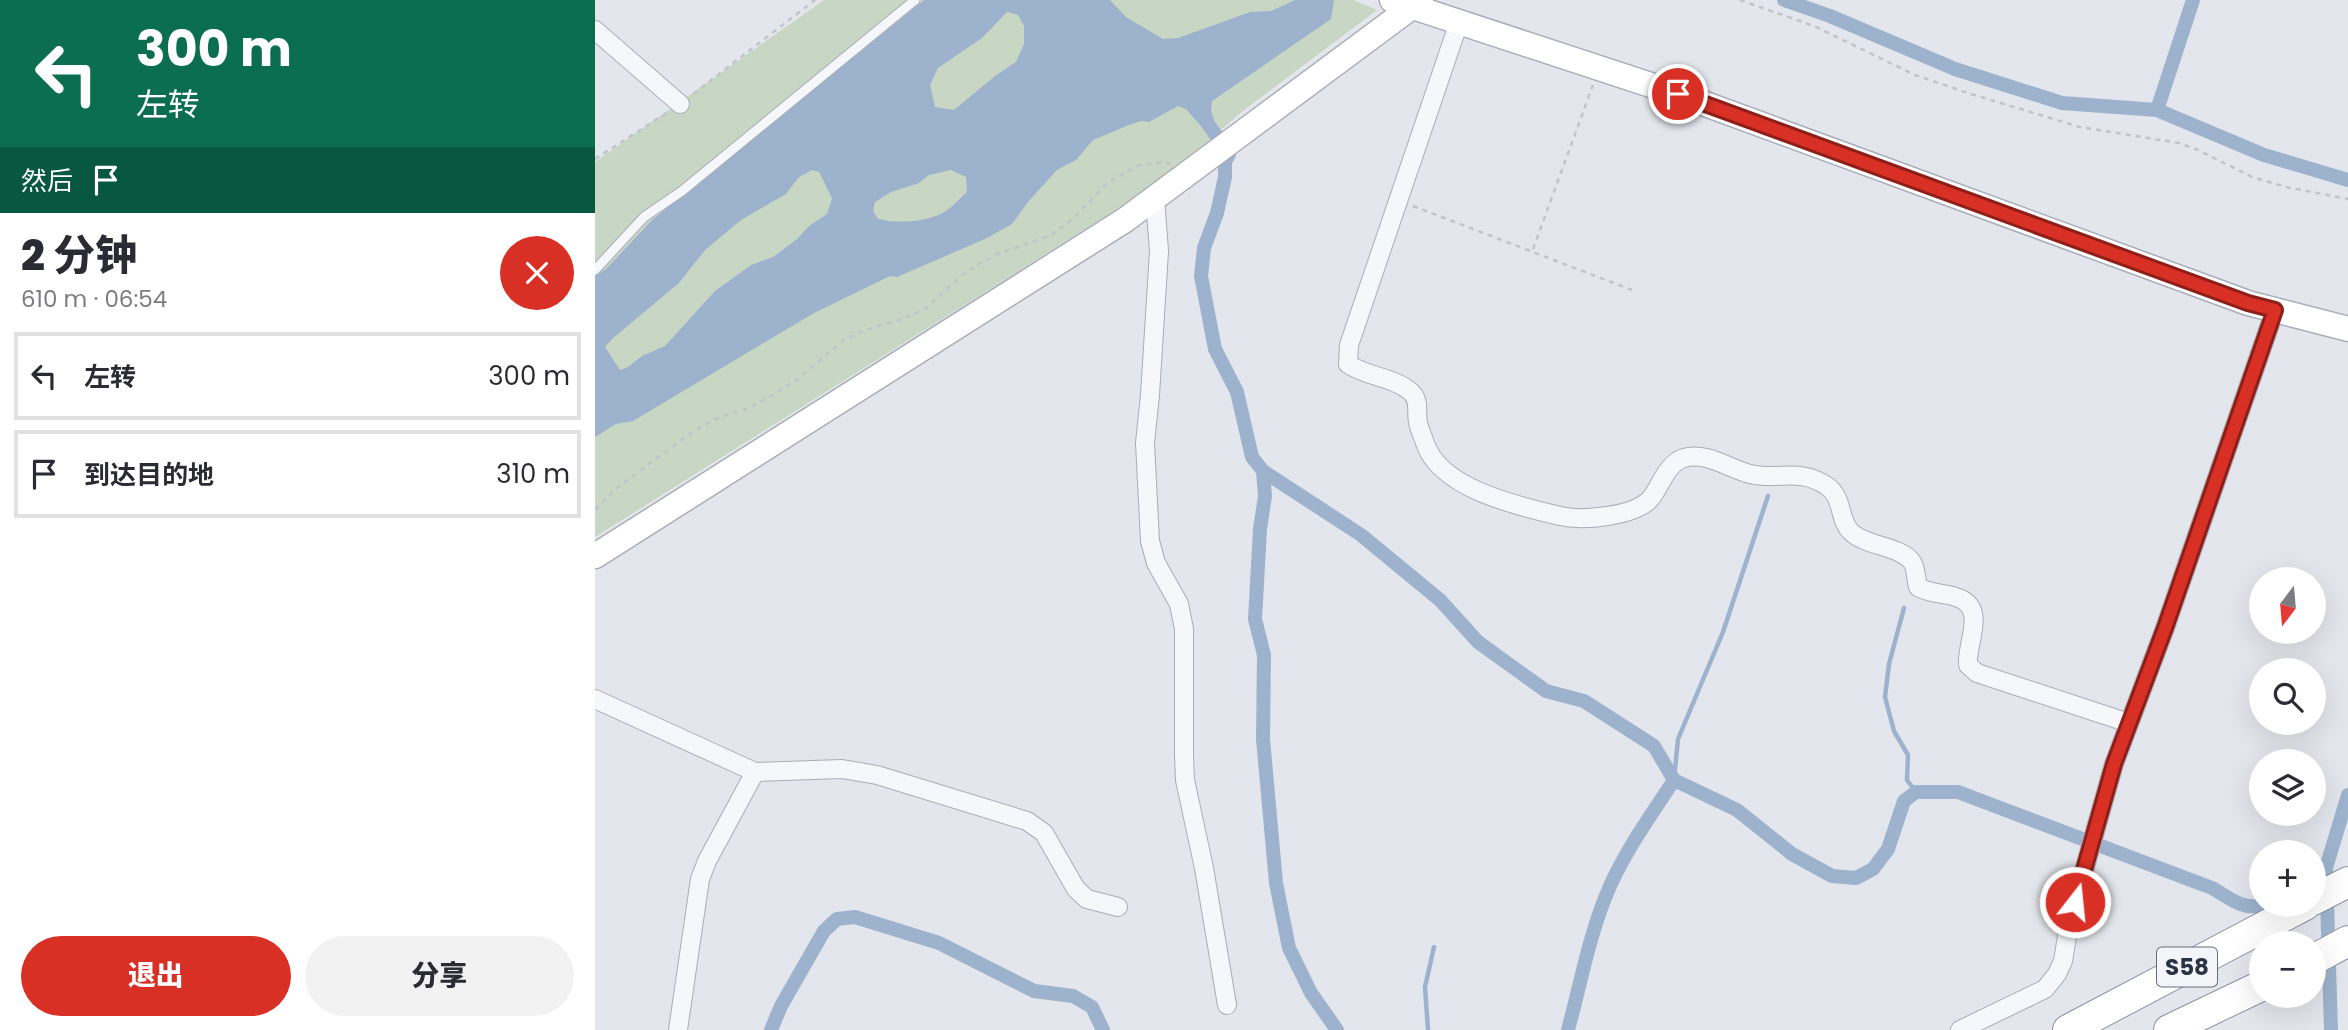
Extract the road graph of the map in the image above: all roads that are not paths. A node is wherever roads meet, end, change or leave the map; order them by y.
1 (915, 0) edge
2 (1408, 2) edge
3 (1459, 22) junction
4 (595, 30) edge
5 (680, 104) road end
6 (1155, 198) junction
7 (595, 270) edge
8 (2275, 310) junction
9 (2348, 329) edge
10 (595, 556) edge
11 (595, 699) edge
12 (2129, 723) junction
13 (755, 772) junction
14 (2348, 882) edge
15 (2326, 893) edge
16 (1118, 907) dead end
17 (2282, 917) edge
18 (2348, 941) edge
19 (2326, 953) edge
20 (2249, 992) edge
21 (1227, 1005) dead end
22 (678, 1030) edge
23 (1961, 1030) edge
24 (2069, 1030) edge
25 (2169, 1030) edge

1 - 7 lane
2 - 3 main road
2 - 6 main road
3 - 8 main road
3 - 12 street
4 - 5 street
6 - 10 main road
6 - 21 street
8 - 9 main road
8 - 12 street
11 - 13 street
12 - 23 street
13 - 16 street
13 - 22 street
14 - 15 highway
17 - 24 highway, S58
18 - 19 highway
20 - 25 highway, S58

